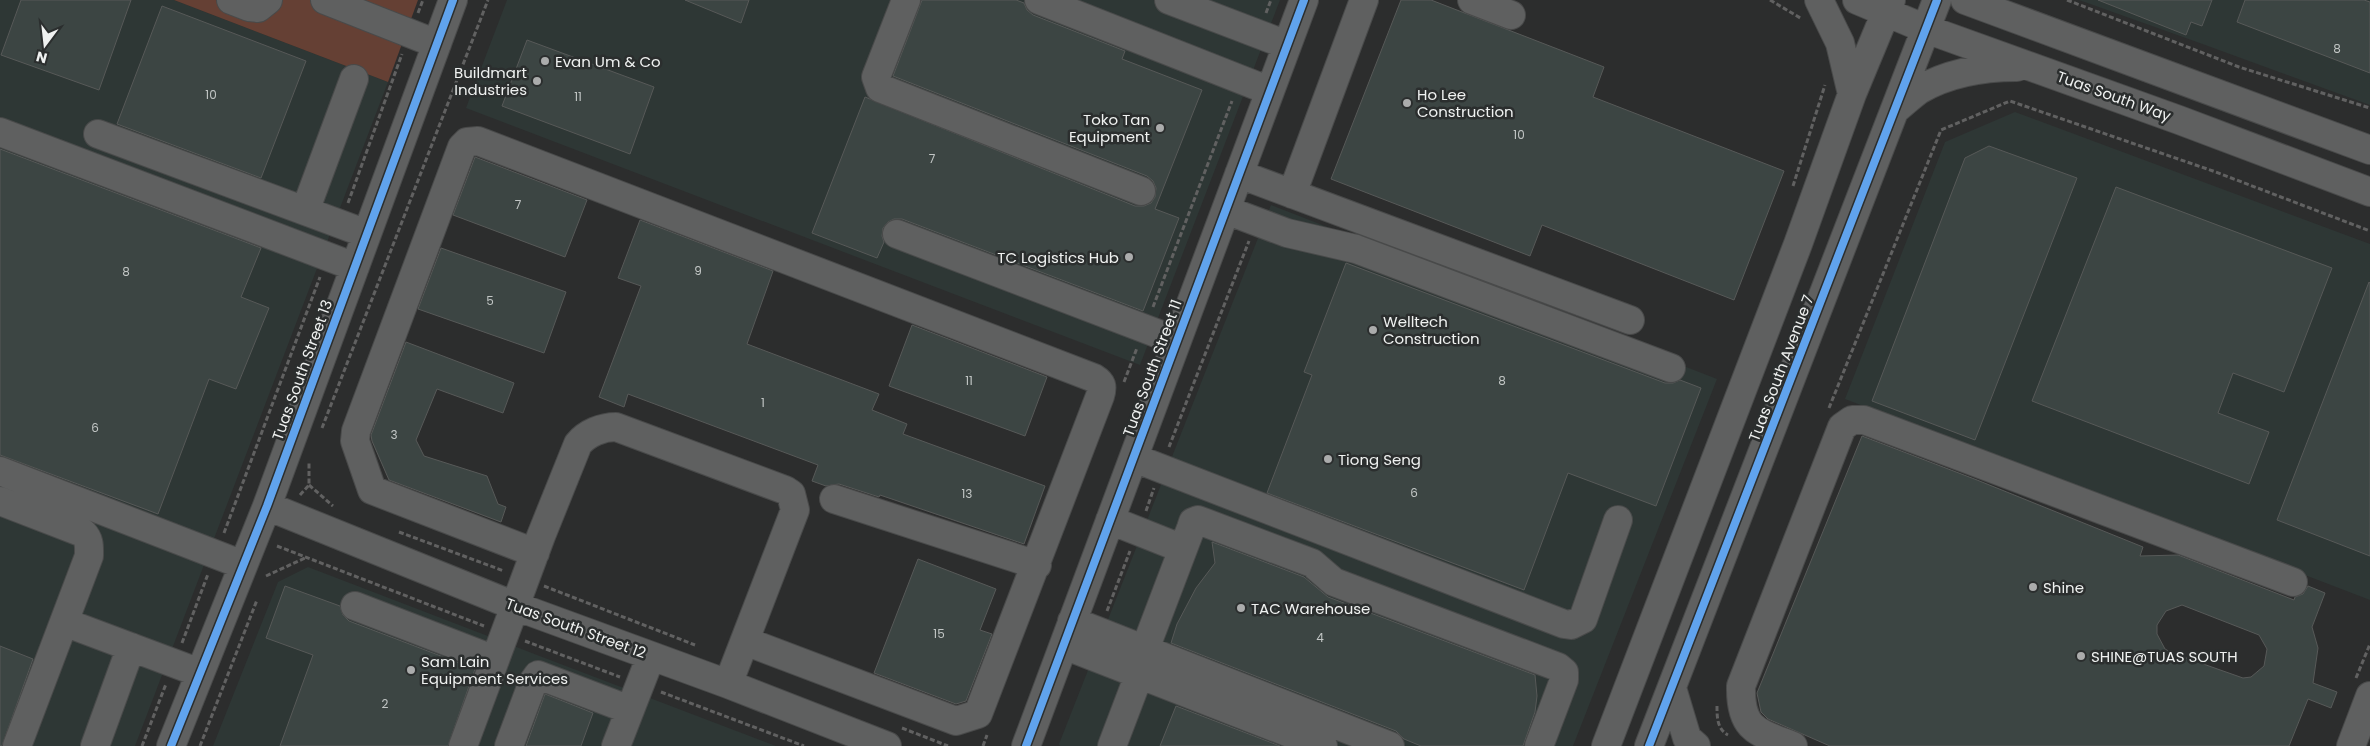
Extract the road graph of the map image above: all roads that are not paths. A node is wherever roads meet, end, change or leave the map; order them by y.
1 (231, 0) edge
2 (268, 0) edge
3 (325, 0) edge
4 (453, 0) edge
5 (906, 0) edge
6 (1039, 0) edge
7 (1169, 0) edge
8 (1304, 0) edge
9 (1364, 0) edge
10 (1472, 0) edge
11 (1857, 0) edge
12 (1937, 0) edge
13 (1965, 0) edge
14 (1889, 6) edge
15 (1813, 11) edge
16 (2019, 11) edge
17 (1511, 15) dead end
18 (1926, 29) junction
19 (437, 44) junction
20 (1287, 45) junction
21 (2031, 67) junction
22 (354, 79) dead end
23 (1270, 91) junction
24 (1852, 94) junction
25 (1895, 110) junction
26 (0, 132) edge
27 (98, 134) dead end
28 (2370, 150) edge
29 (1239, 174) junction
30 (1141, 191) dead end
31 (2370, 192) edge
32 (1292, 194) junction
33 (1226, 210) junction
34 (305, 211) junction
35 (367, 234) junction
36 (898, 234) dead end
37 (355, 266) junction
38 (1630, 320) dead end
39 (1177, 340) junction
40 (1671, 368) dead end
41 (1134, 458) junction
42 (0, 471) edge
43 (834, 499) dead end
44 (0, 501) edge
45 (275, 509) junction
46 (1110, 520) junction
47 (1618, 520) dead end
48 (1183, 548) junction
49 (534, 553) junction
50 (1036, 565) junction
51 (259, 570) junction
52 (2293, 582) dead end
53 (355, 606) dead end
54 (515, 606) junction
55 (64, 622) junction
56 (1068, 633) junction
57 (745, 641) junction
58 (131, 647) junction
59 (651, 656) junction
60 (495, 660) junction
61 (1142, 662) junction
62 (200, 673) junction
63 (728, 684) junction
64 (1672, 688) junction
65 (2370, 696) edge
66 (630, 710) junction
67 (890, 735) edge
68 (841, 738) edge
69 (17, 746) edge
70 (94, 746) edge
71 (171, 746) edge
72 (463, 746) edge
73 (509, 746) edge
74 (616, 746) edge
75 (1026, 746) edge
76 (1112, 746) edge
77 (1323, 746) edge
78 (1390, 746) edge
79 (1539, 746) edge
80 (1606, 746) edge
81 (1650, 746) edge
82 (1696, 746) edge
83 (1793, 746) edge
84 (2351, 746) edge

1 - 2 street
3 - 19 street
4 - 19 street, Tuas South Street 13
5 - 30 street
6 - 23 street
7 - 20 street
8 - 20 street, Tuas South Street 11
9 - 32 street
10 - 17 street
11 - 14 street, Tuas South Way
12 - 18 street, Tuas South Avenue 7
13 - 16 street
14 - 18 street, Tuas South Way
14 - 24 street, Tuas South Avenue 7
15 - 24 street
16 - 28 street
18 - 21 street, Tuas South Way
18 - 25 street, Tuas South Avenue 7
19 - 35 street, Tuas South Street 13
20 - 23 street, Tuas South Street 11
21 - 25 street
21 - 31 street, Tuas South Way
22 - 34 street
23 - 29 street, Tuas South Street 11
24 - 80 street, Tuas South Avenue 7
25 - 64 street, Tuas South Avenue 7
26 - 37 street
27 - 34 street
29 - 32 street
29 - 33 street, Tuas South Street 11
32 - 38 street
33 - 39 street, Tuas South Street 11
33 - 40 street
34 - 35 street
35 - 37 street, Tuas South Street 13
36 - 39 street
37 - 45 street, Tuas South Street 13
39 - 41 street, Tuas South Street 11
41 - 46 street, Tuas South Street 11
41 - 47 street
42 - 51 street
43 - 50 street
44 - 55 street
45 - 51 street, Tuas South Street 13
45 - 54 street, Tuas South Street 12
46 - 48 street
46 - 56 street, Tuas South Street 11
48 - 61 street
48 - 79 street
49 - 50 street
49 - 54 street
49 - 57 street
50 - 57 street
51 - 62 street, Tuas South Street 13
52 - 83 street
53 - 60 street
54 - 59 street, Tuas South Street 12
54 - 60 street
55 - 58 street
55 - 69 street
56 - 61 street
56 - 61 street
56 - 75 street, Tuas South Street 11
57 - 63 street
58 - 62 street
58 - 70 street
59 - 63 street, Tuas South Street 12
59 - 66 street
60 - 72 street
61 - 76 street
61 - 77 street
61 - 78 street
62 - 71 street, Tuas South Street 13
63 - 68 street, Tuas South Street 12
64 - 81 street, Tuas South Avenue 7
64 - 82 street
65 - 84 street
66 - 73 street
66 - 74 street
67 - 68 street, Tuas South Street 12

